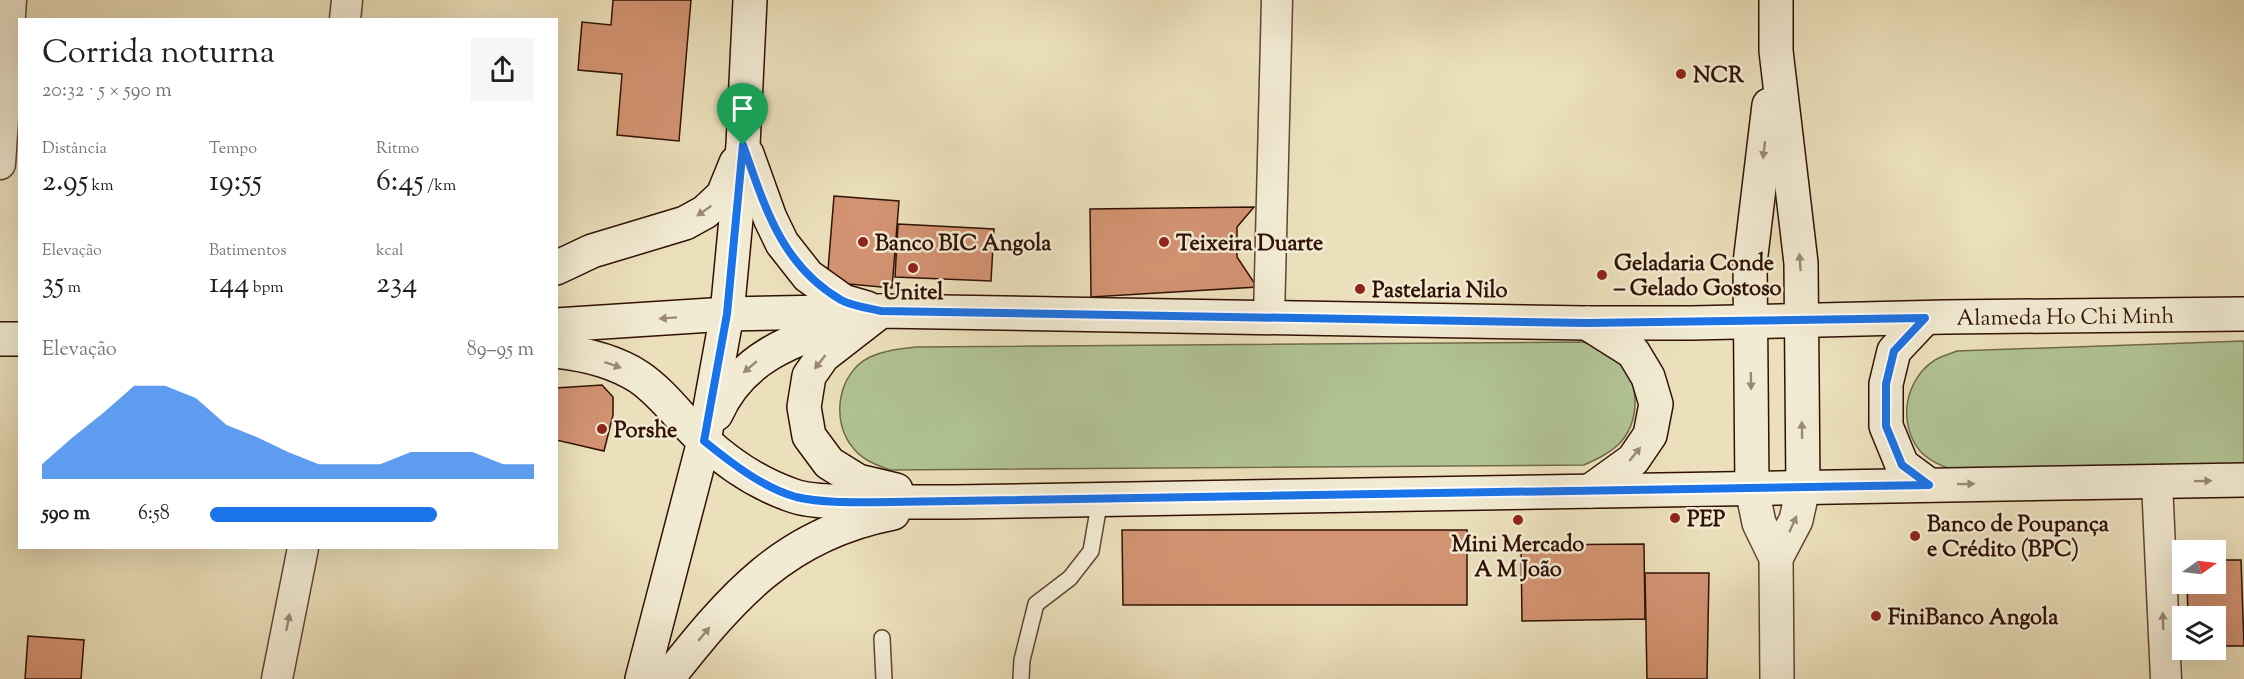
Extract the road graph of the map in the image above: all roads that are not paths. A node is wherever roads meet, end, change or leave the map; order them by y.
1 (347, 0) edge
2 (750, 0) edge
3 (1277, 0) edge
4 (1776, 0) edge
5 (7, 3) edge
6 (345, 18) edge
7 (1776, 51) junction
8 (743, 145) junction
9 (0, 164) edge
10 (558, 267) edge
11 (881, 311) junction
12 (727, 314) junction
13 (2244, 314) edge
14 (1269, 317) junction
15 (1925, 318) junction
16 (1801, 321) junction
17 (1750, 322) junction
18 (1586, 323) junction
19 (558, 325) edge
20 (0, 339) edge
21 (18, 339) edge
22 (558, 351) edge
23 (704, 441) junction
24 (2244, 480) edge
25 (2157, 482) junction
26 (1929, 485) junction
27 (1803, 488) junction
28 (1752, 489) junction
29 (1590, 491) junction
30 (1100, 499) junction
31 (954, 502) junction
32 (303, 549) edge
33 (1776, 558) junction
34 (882, 638) dead end
35 (277, 679) edge
36 (642, 679) edge
37 (667, 679) edge
38 (884, 679) edge
39 (1020, 679) edge
40 (1777, 679) edge
41 (2166, 679) edge

1 - 6 street
2 - 8 main road
3 - 14 street
4 - 7 main road
5 - 9 street
16 -> 7 main road
7 -> 17 main road
8 -> 10 main road
8 - 11 main road
8 - 12 main road
11 - 12 main road
11 - 14 main road, Alameda Ho Chi Minh
11 -> 23 main road
11 -> 31 main road
12 -> 19 main road
12 - 23 main road
13 - 15 main road, Alameda Ho Chi Minh
14 - 18 main road, Alameda Ho Chi Minh
15 - 16 main road, Alameda Ho Chi Minh
15 - 26 main road
16 - 17 main road, Alameda Ho Chi Minh
27 -> 16 main road
17 - 18 main road, Alameda Ho Chi Minh
17 -> 28 main road
29 -> 18 main road
20 - 21 main road
22 -> 23 main road
23 - 31 main road
23 - 36 main road
25 -> 24 main road
26 -> 25 main road
41 -> 25 street
26 - 27 main road
27 - 28 main road
33 -> 27 main road
28 - 29 main road
28 - 33 main road
29 - 30 main road
30 - 31 main road
30 - 39 lane
37 -> 31 main road
35 -> 32 street
33 - 40 main road
34 - 38 lane

